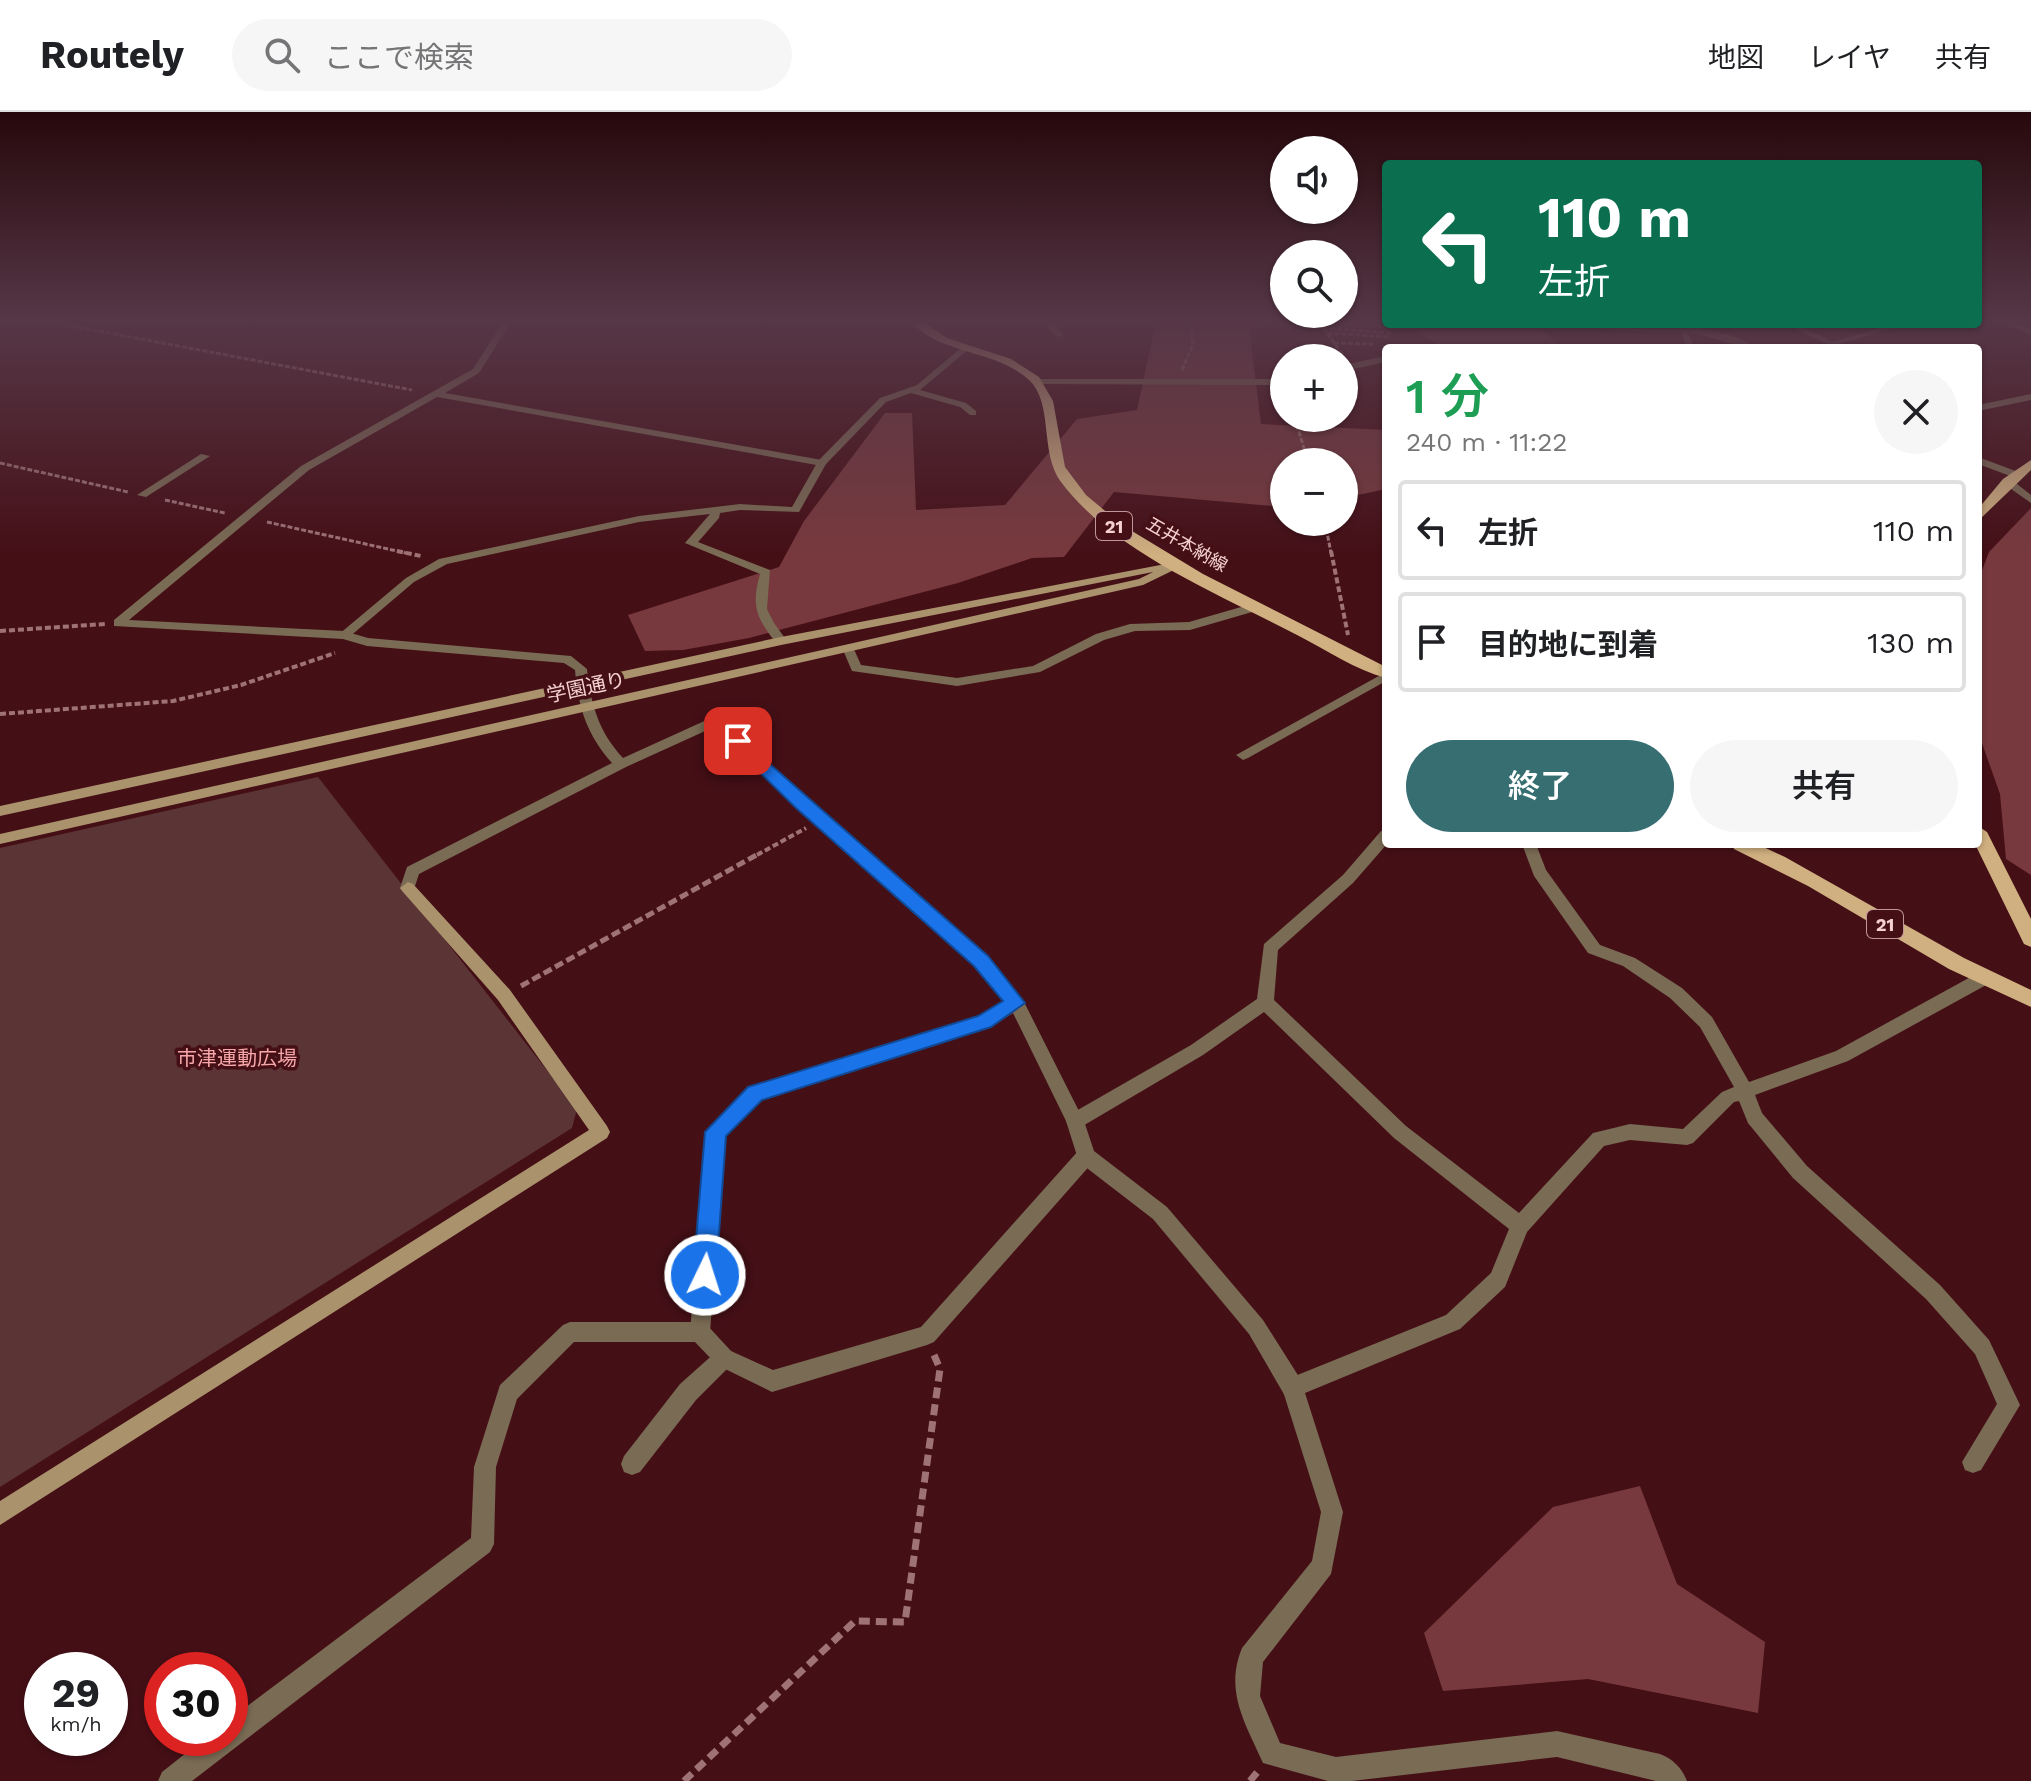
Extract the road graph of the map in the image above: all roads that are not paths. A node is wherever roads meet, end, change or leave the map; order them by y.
1 (426, 400) edge
2 (469, 400) edge
3 (883, 400) edge
4 (945, 400) edge
5 (1046, 400) edge
6 (2017, 400) edge
7 (1982, 407) edge
8 (973, 413) dead end
9 (205, 456) dead end
10 (1982, 462) edge
11 (822, 463) junction
12 (2031, 464) edge
13 (2012, 478) junction
14 (142, 495) road end
15 (2031, 500) edge
16 (715, 511) junction
17 (1982, 512) edge
18 (1176, 565) junction
19 (1255, 607) junction
20 (344, 635) junction
21 (781, 641) junction
22 (849, 650) junction
23 (1382, 673) edge
24 (1382, 677) edge
25 (582, 684) junction
26 (587, 707) junction
27 (401, 722) junction
28 (401, 748) junction
29 (1243, 755) dead end
30 (621, 764) junction
31 (0, 811) edge
32 (0, 839) edge
33 (1382, 840) edge
34 (1982, 840) edge
35 (1530, 848) edge
36 (1749, 848) edge
37 (2031, 939) edge
38 (1982, 979) junction
39 (2031, 999) edge
40 (1265, 1002) junction
41 (1016, 1003) junction
42 (1745, 1091) junction
43 (1075, 1121) junction
44 (1086, 1156) junction
45 (1520, 1226) junction
46 (700, 1332) junction
47 (724, 1358) junction
48 (1293, 1388) junction
49 (1973, 1462) dead end
50 (632, 1464) dead end
51 (0, 1514) edge
52 (248, 1722) edge
53 (203, 1756) edge
54 (171, 1781) edge
55 (1674, 1781) edge

1 - 20 street
2 - 11 street
3 - 11 street
4 - 8 street
5 - 18 main road, 五井本納線 / 21
6 - 7 street
9 - 14 street
10 - 13 street
11 - 16 street
12 - 13 main road
13 - 15 street
13 - 17 main road
16 - 20 street
16 - 21 street
18 - 19 main road, 五井本納線 / 21
18 - 21 street
18 - 22 street, 学園通り
19 - 22 street
19 - 23 main road, 五井本納線 / 21
20 - 25 street
21 - 25 street
22 - 26 street, 学園通り
24 - 29 street
25 - 26 street
25 - 27 street
26 - 28 street, 学園通り
26 - 30 street
27 - 28 street
27 - 31 street
28 - 32 street, 学園通り
30 - 41 street
30 - 51 street
33 - 40 street
34 - 37 main road
35 - 42 street
36 - 38 main road, 21
38 - 39 main road, 21
38 - 42 street
40 - 43 street
40 - 45 street
41 - 43 street
41 - 46 street
42 - 45 street
42 - 49 street
43 - 44 street
44 - 47 street
44 - 48 street
45 - 48 street
46 - 47 street
46 - 52 street
47 - 50 street
48 - 55 street
53 - 54 street

